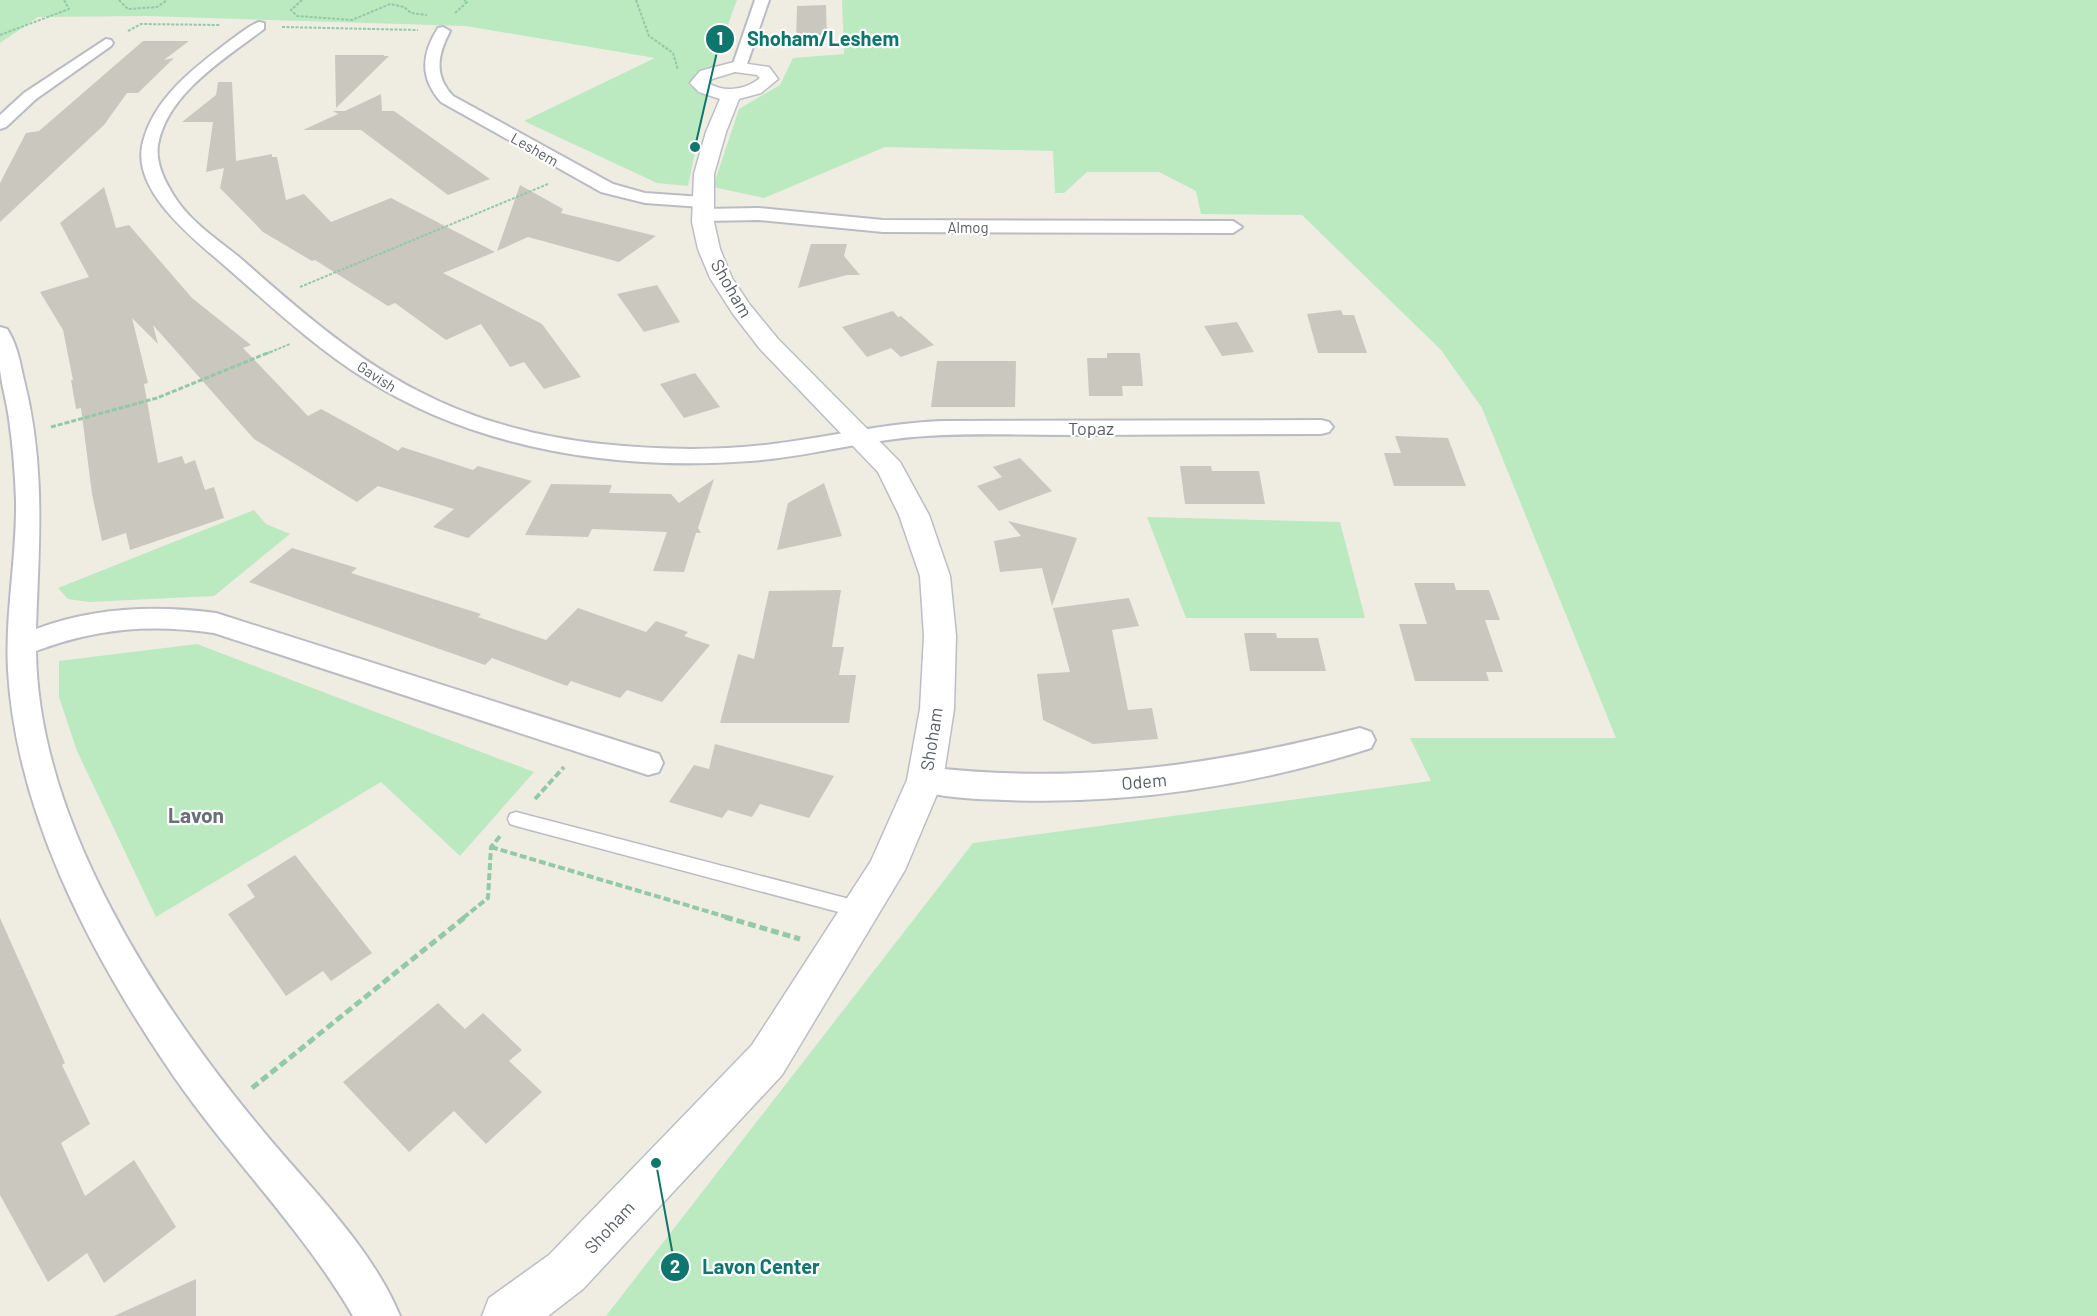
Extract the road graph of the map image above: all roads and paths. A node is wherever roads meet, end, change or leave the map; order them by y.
1 (64, 0) edge
2 (119, 0) edge
3 (167, 0) edge
4 (302, 0) edge
5 (464, 0) edge
6 (636, 0) edge
7 (762, 0) edge
8 (454, 14) dead end
9 (433, 16) dead end
10 (259, 26) junction
11 (443, 31) joint
12 (0, 35) edge
13 (106, 43) joint
14 (701, 79) junction
15 (736, 80) junction
16 (0, 124) edge
17 (577, 173) junction
18 (702, 208) junction
19 (1233, 227) dead end
20 (275, 297) junction
21 (0, 333) edge
22 (318, 333) junction
23 (1321, 427) dead end
24 (22, 434) junction
25 (862, 439) junction
26 (22, 645) junction
27 (1360, 740) dead end
28 (587, 743) junction
29 (648, 763) dead end
30 (925, 780) junction
31 (516, 819) junction
32 (491, 847) junction
33 (861, 910) junction
34 (836, 950) junction
35 (223, 1111) junction
36 (378, 1316) edge
37 (507, 1316) edge

1 - 12 path
2 - 3 path
4 - 9 path
5 - 8 path
6 - 14 path
7 - 15 street
10 - 11 path
10 - 13 path
10 - 20 street, Gavish
11 - 17 street, Leshem
13 - 16 street
14 - 15 street
14 - 15 street
15 - 18 street, Shoham
17 - 18 street, Leshem
17 - 20 path
18 - 19 street, Almog
18 - 25 street, Shoham
20 - 22 street, Gavish
21 - 24 street
22 - 24 path
22 - 25 street, Gavish
23 - 25 street, Topaz
24 - 26 street
25 - 30 street, Shoham
26 - 28 street
26 - 35 street
27 - 30 street, Odem
28 - 29 street
28 - 31 path
30 - 33 street, Shoham
31 - 32 path
31 - 33 lane
32 - 34 path
32 - 35 path
33 - 34 street, Shoham
34 - 37 street, Shoham
35 - 36 street

